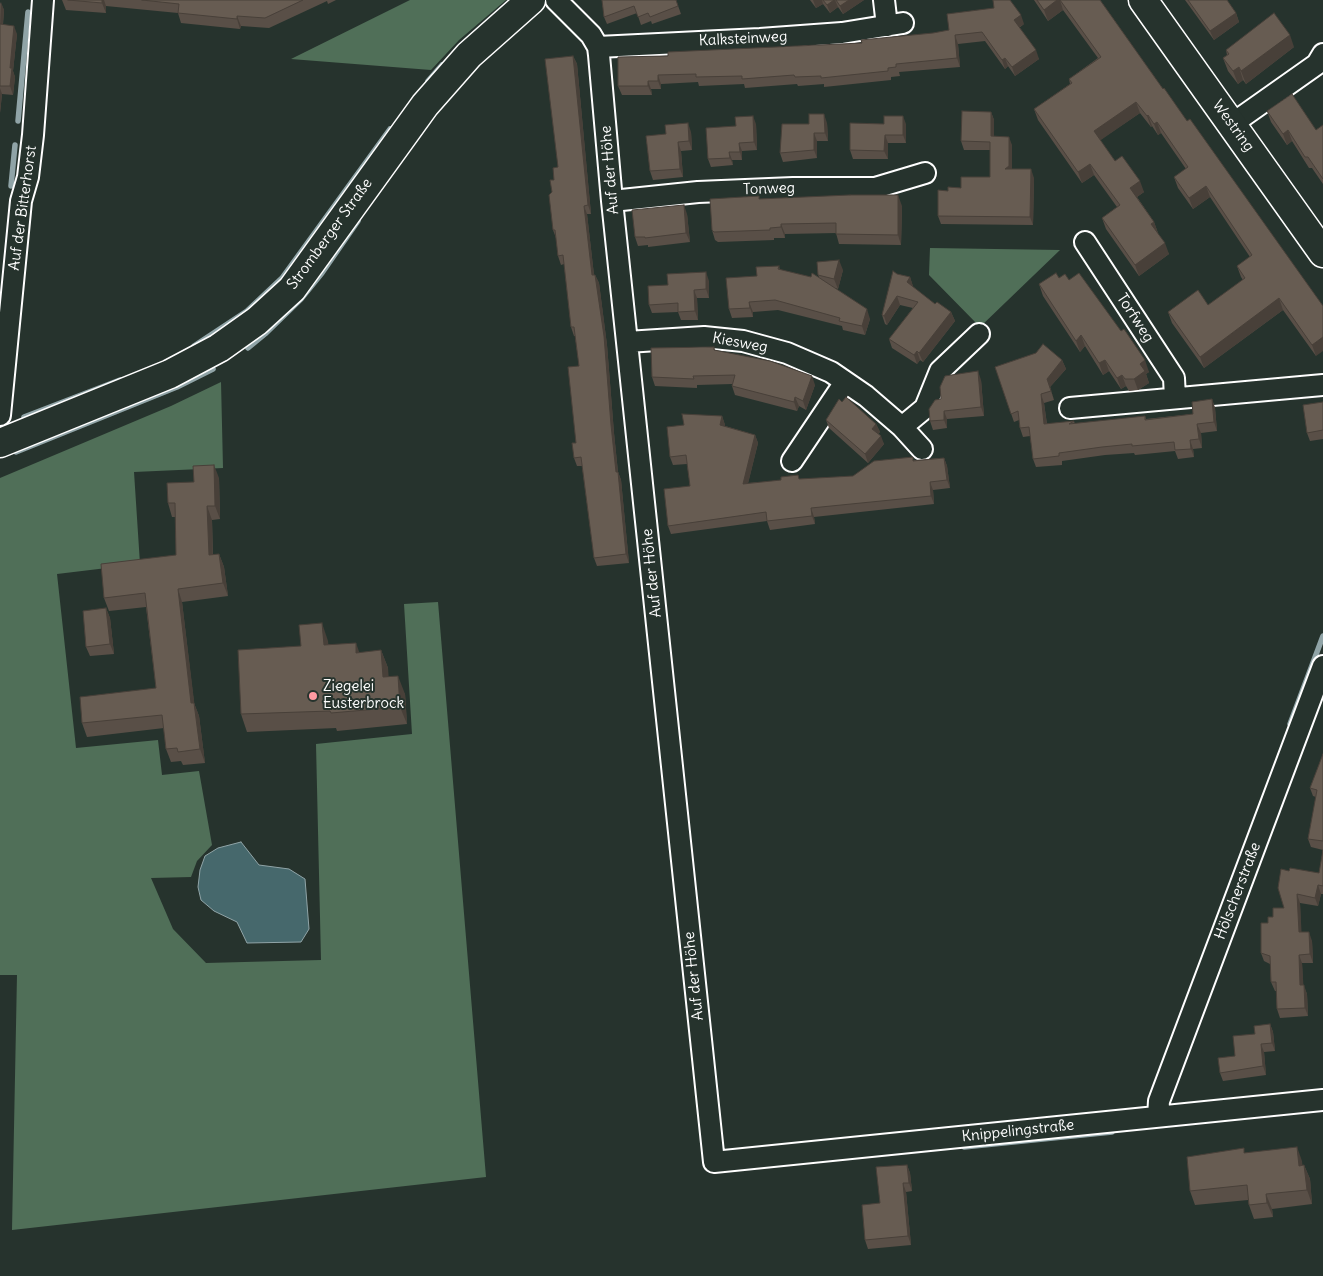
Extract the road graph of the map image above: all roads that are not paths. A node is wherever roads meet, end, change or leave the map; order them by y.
1 (43, 0) edge
2 (531, 0) edge
3 (556, 0) edge
4 (884, 0) edge
5 (1143, 0) edge
6 (598, 47) junction
7 (1323, 54) edge
8 (1232, 124) junction
9 (925, 173) dead end
10 (612, 200) junction
11 (1085, 242) dead end
12 (1323, 253) edge
13 (979, 334) dead end
14 (628, 342) junction
15 (845, 382) junction
16 (1323, 385) edge
17 (1175, 398) junction
18 (1070, 408) dead end
19 (902, 427) junction
20 (1, 432) edge
21 (922, 449) dead end
22 (792, 461) dead end
23 (1323, 666) edge
24 (1323, 1100) edge
25 (1158, 1116) junction
26 (714, 1162) joint

1 - 20 street, Auf der Bitterhorst
2 - 20 main road, Stromberger Straße
3 - 6 street
4 - 6 street, Kalksteinweg
5 - 8 main road, Westring
6 - 10 street, Auf der Höhe
7 - 8 street
8 - 12 main road, Westring
9 - 10 street, Tonweg
10 - 14 street, Auf der Höhe
11 - 17 street, Torfweg
13 - 19 street
14 - 15 street, Kiesweg
14 - 26 street, Auf der Höhe
15 - 19 street, Kiesweg
15 - 22 street
16 - 17 street
17 - 18 street
19 - 21 street, Kiesweg
23 - 25 street, Hölscherstraße
24 - 25 street, Knippelingstraße
25 - 26 street, Knippelingstraße

